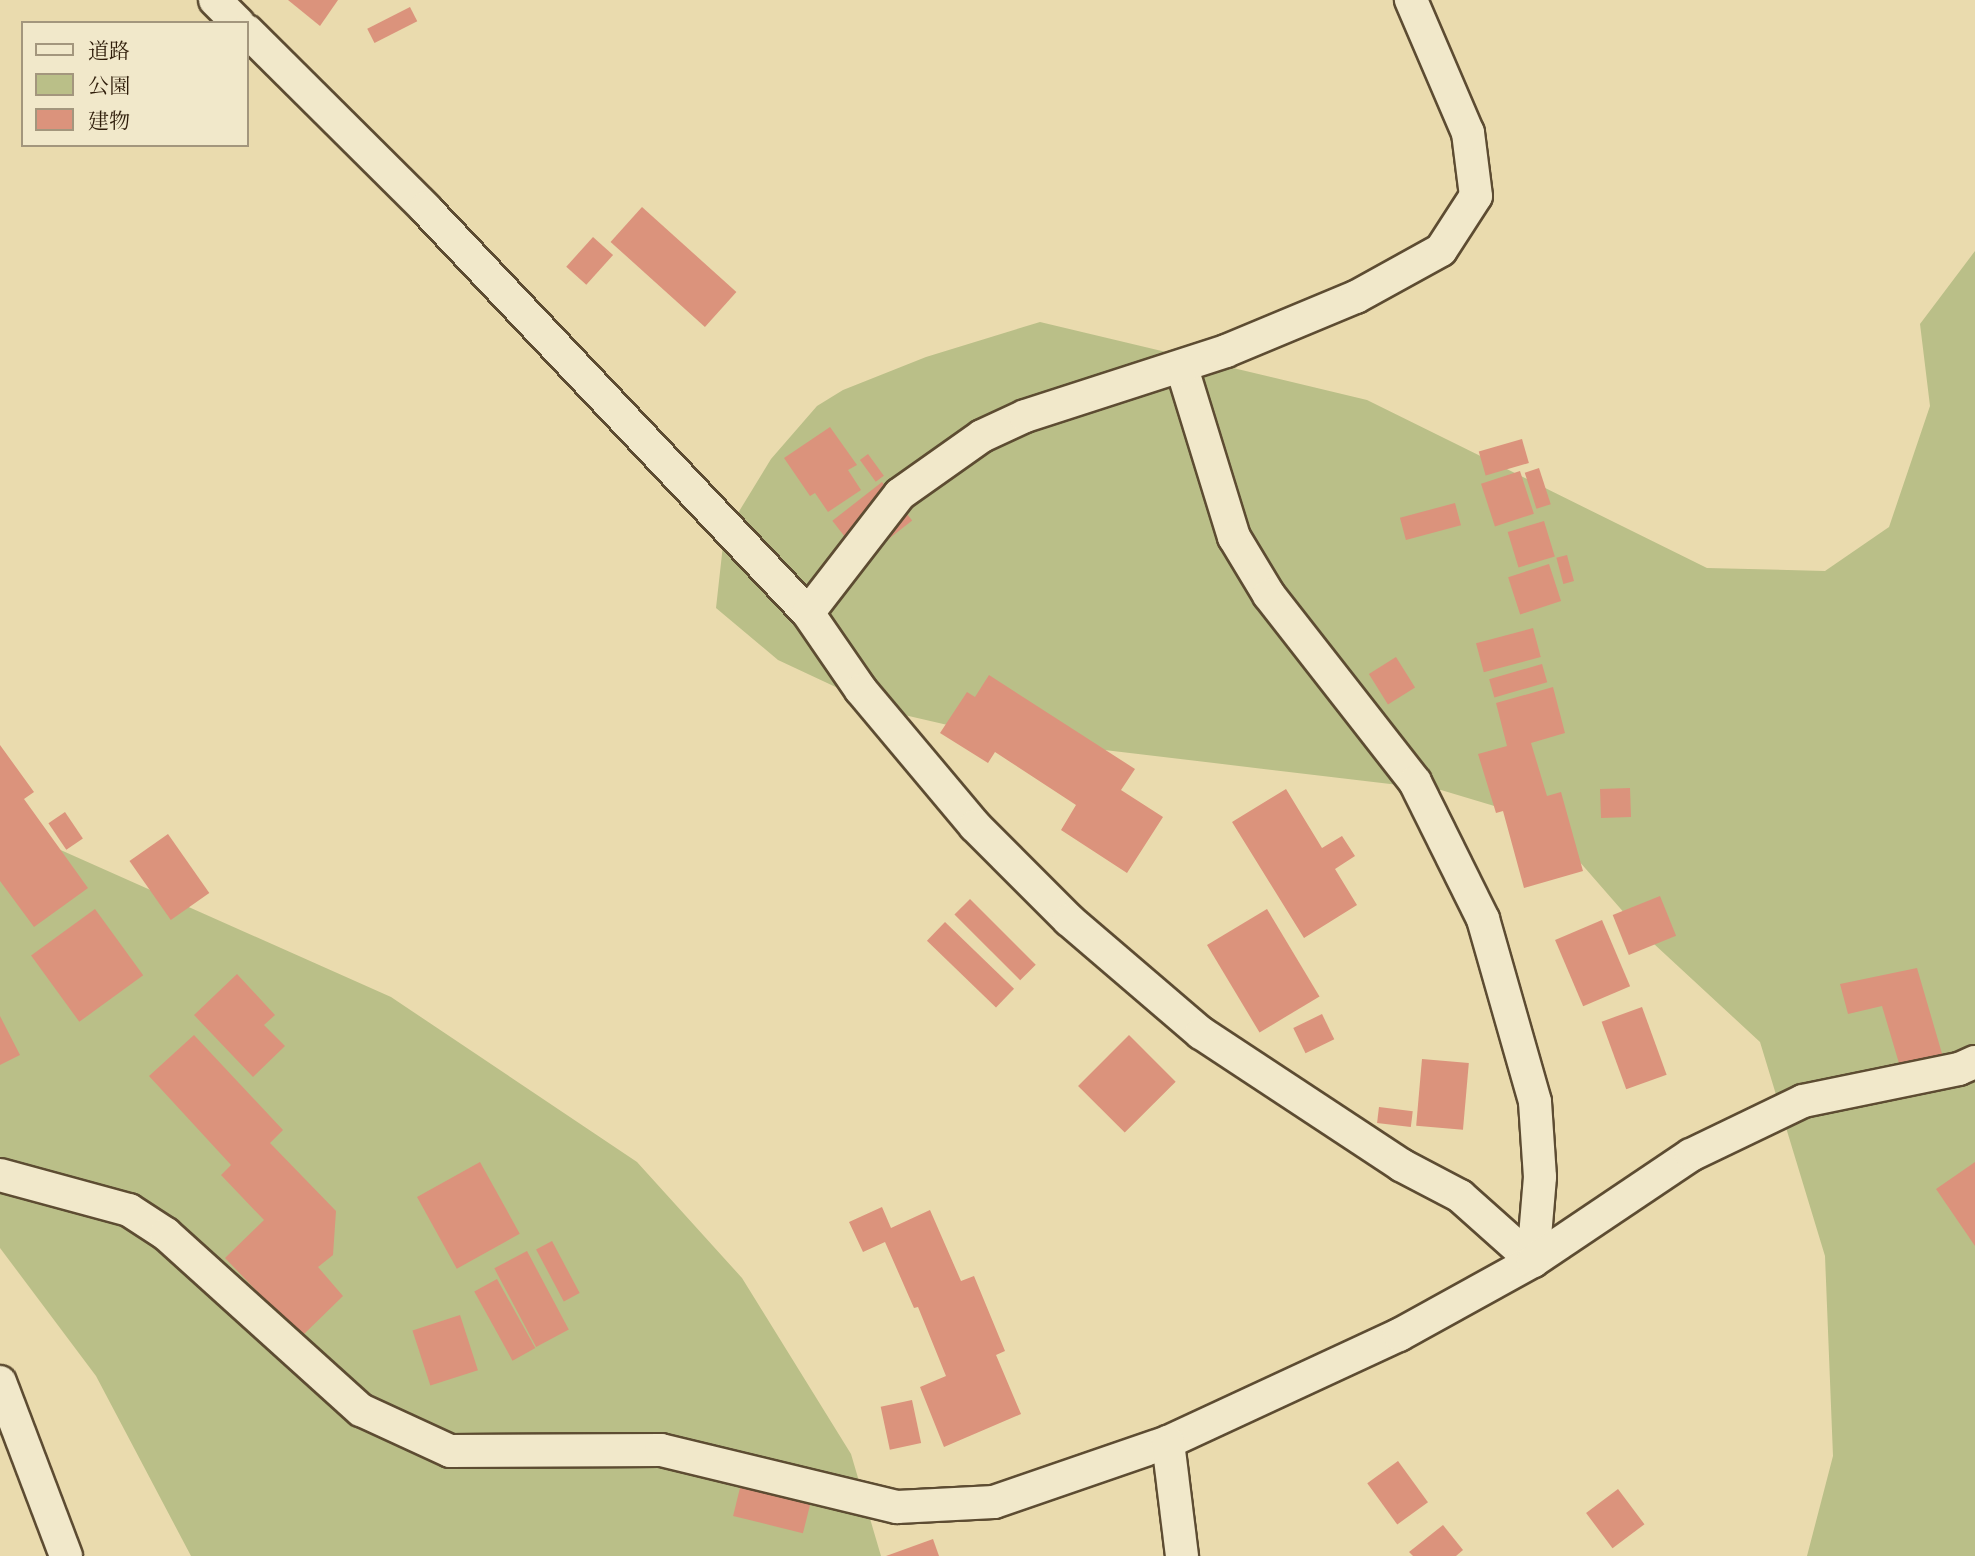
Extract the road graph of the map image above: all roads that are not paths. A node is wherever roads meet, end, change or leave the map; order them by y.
1 (215, 0) edge
2 (1411, 0) edge
3 (236, 21) edge
4 (248, 32) edge
5 (1182, 368) junction
6 (808, 613) junction
7 (1975, 1062) edge
8 (0, 1175) edge
9 (1533, 1261) junction
10 (0, 1382) edge
11 (1168, 1443) junction
12 (66, 1556) edge
13 (1182, 1556) edge

1 - 3 street
2 - 5 street
4 - 6 street
5 - 6 street
5 - 9 street
6 - 9 street
7 - 9 street
8 - 11 street
9 - 11 street
10 - 12 street
11 - 13 street

